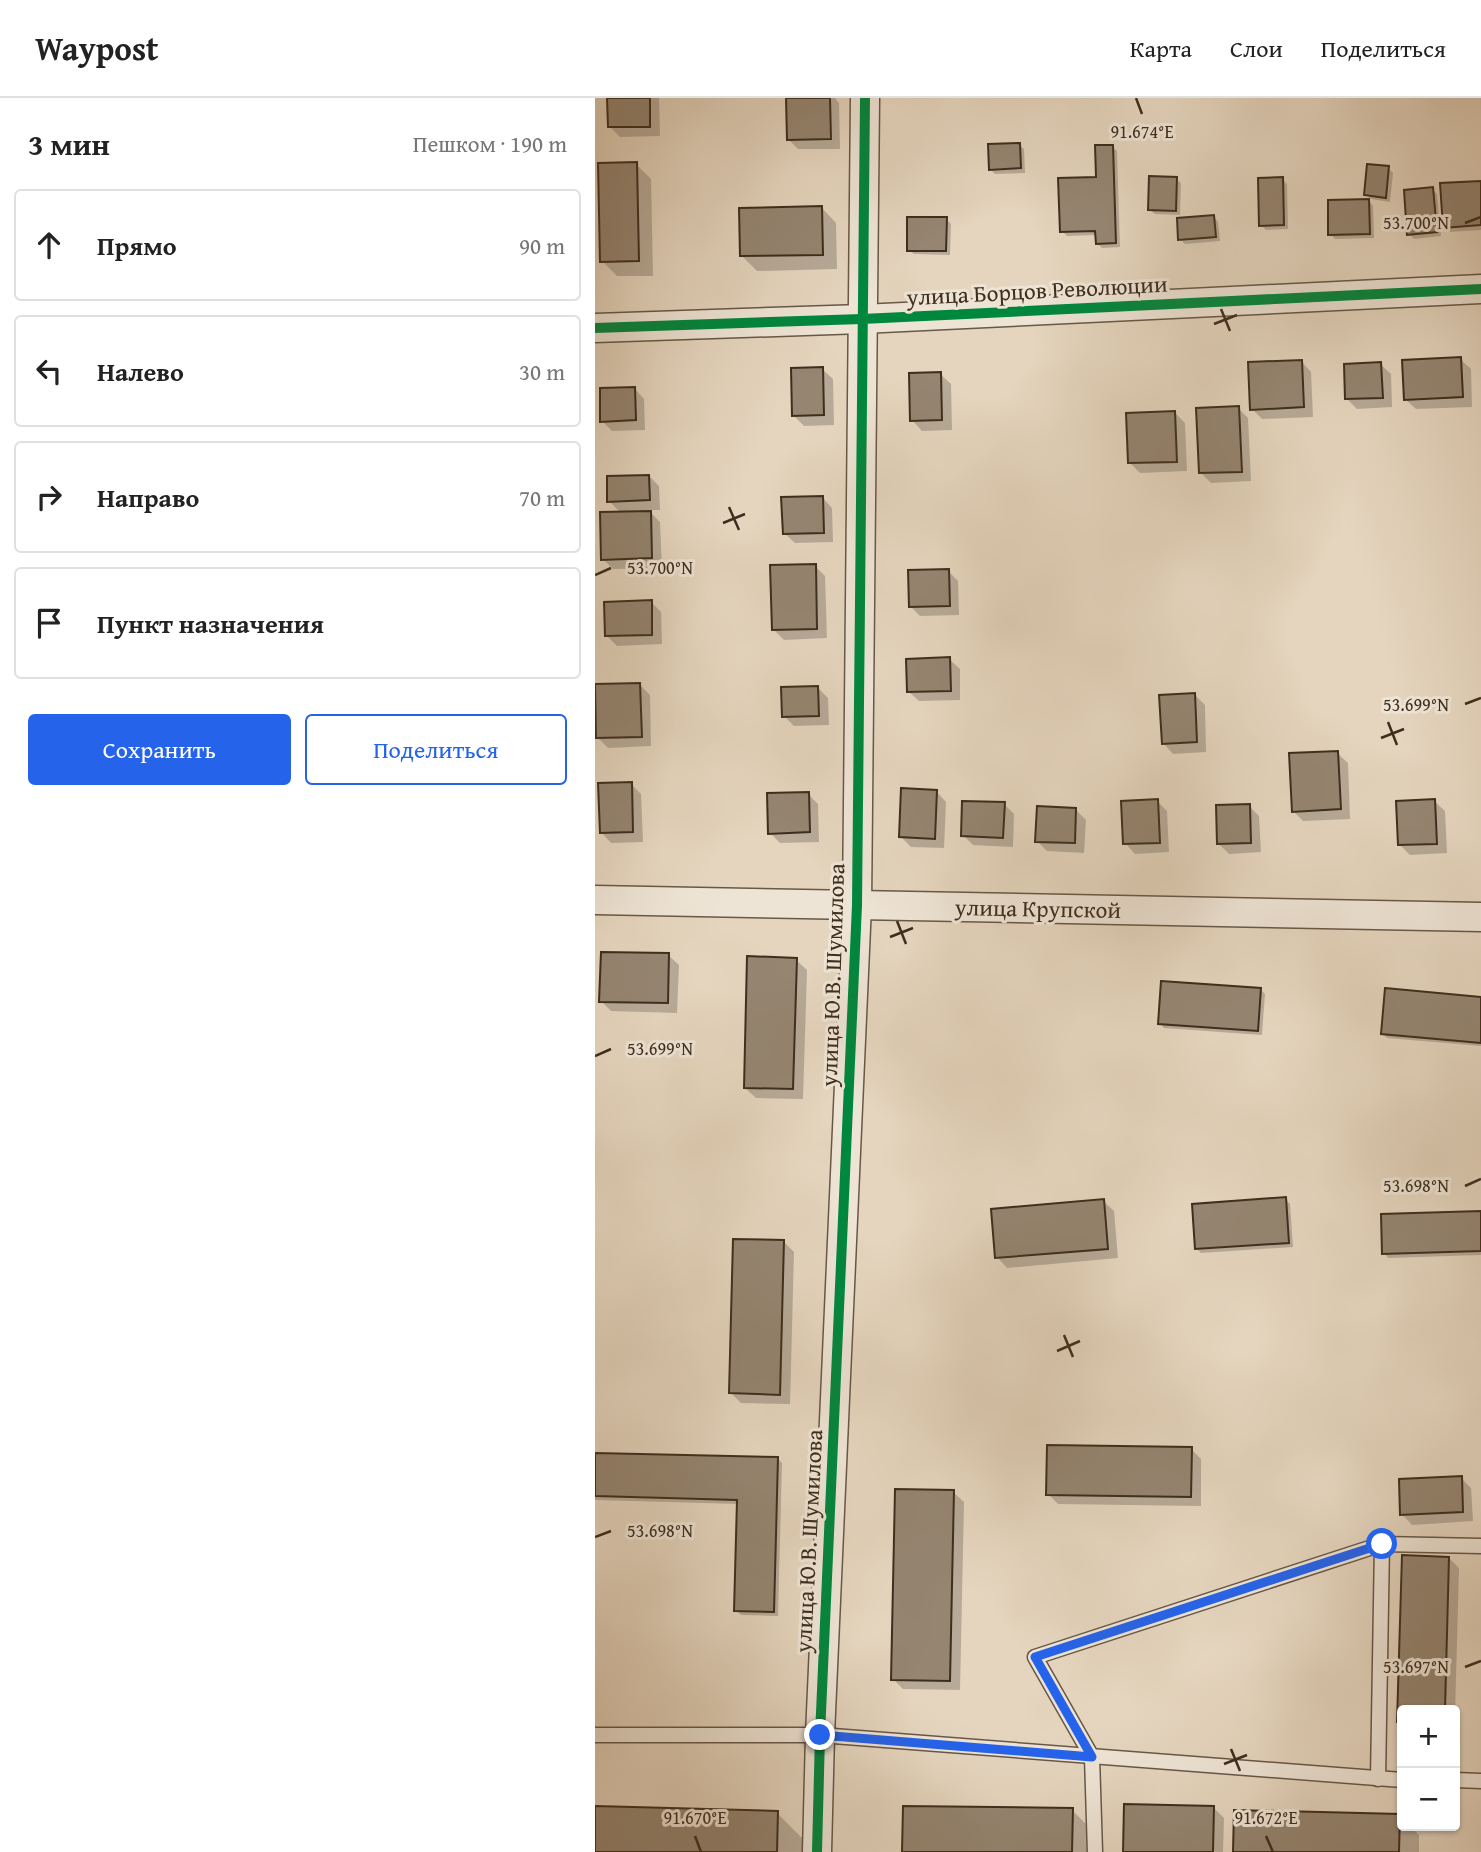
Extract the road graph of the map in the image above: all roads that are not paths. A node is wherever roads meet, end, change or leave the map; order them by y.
1 (865, 98) edge
2 (1481, 289) edge
3 (862, 319) junction
4 (595, 328) edge
5 (595, 900) edge
6 (857, 905) junction
7 (1481, 916) edge
8 (1382, 1544) junction
9 (1481, 1546) edge
10 (595, 1735) edge
11 (820, 1735) junction
12 (1092, 1757) junction
13 (1378, 1779) junction
14 (1397, 1780) edge
15 (1460, 1780) edge
16 (1481, 1781) edge
17 (817, 1852) edge
18 (1095, 1852) edge

1 - 3 street, улица Ю.В. Шумилова
2 - 3 street, улица Борцов Революции
3 - 4 street, улица Борцов Революции
3 - 6 street, улица Ю.В. Шумилова
5 - 6 street, улица Крупской
6 - 7 street, улица Крупской
6 - 11 street, улица Ю.В. Шумилова
8 - 9 lane
8 - 12 lane
8 - 13 lane
10 - 11 lane
11 - 12 lane
11 - 17 street, улица Ю.В. Шумилова
12 - 13 lane
12 - 18 lane
13 - 14 lane
15 - 16 lane

